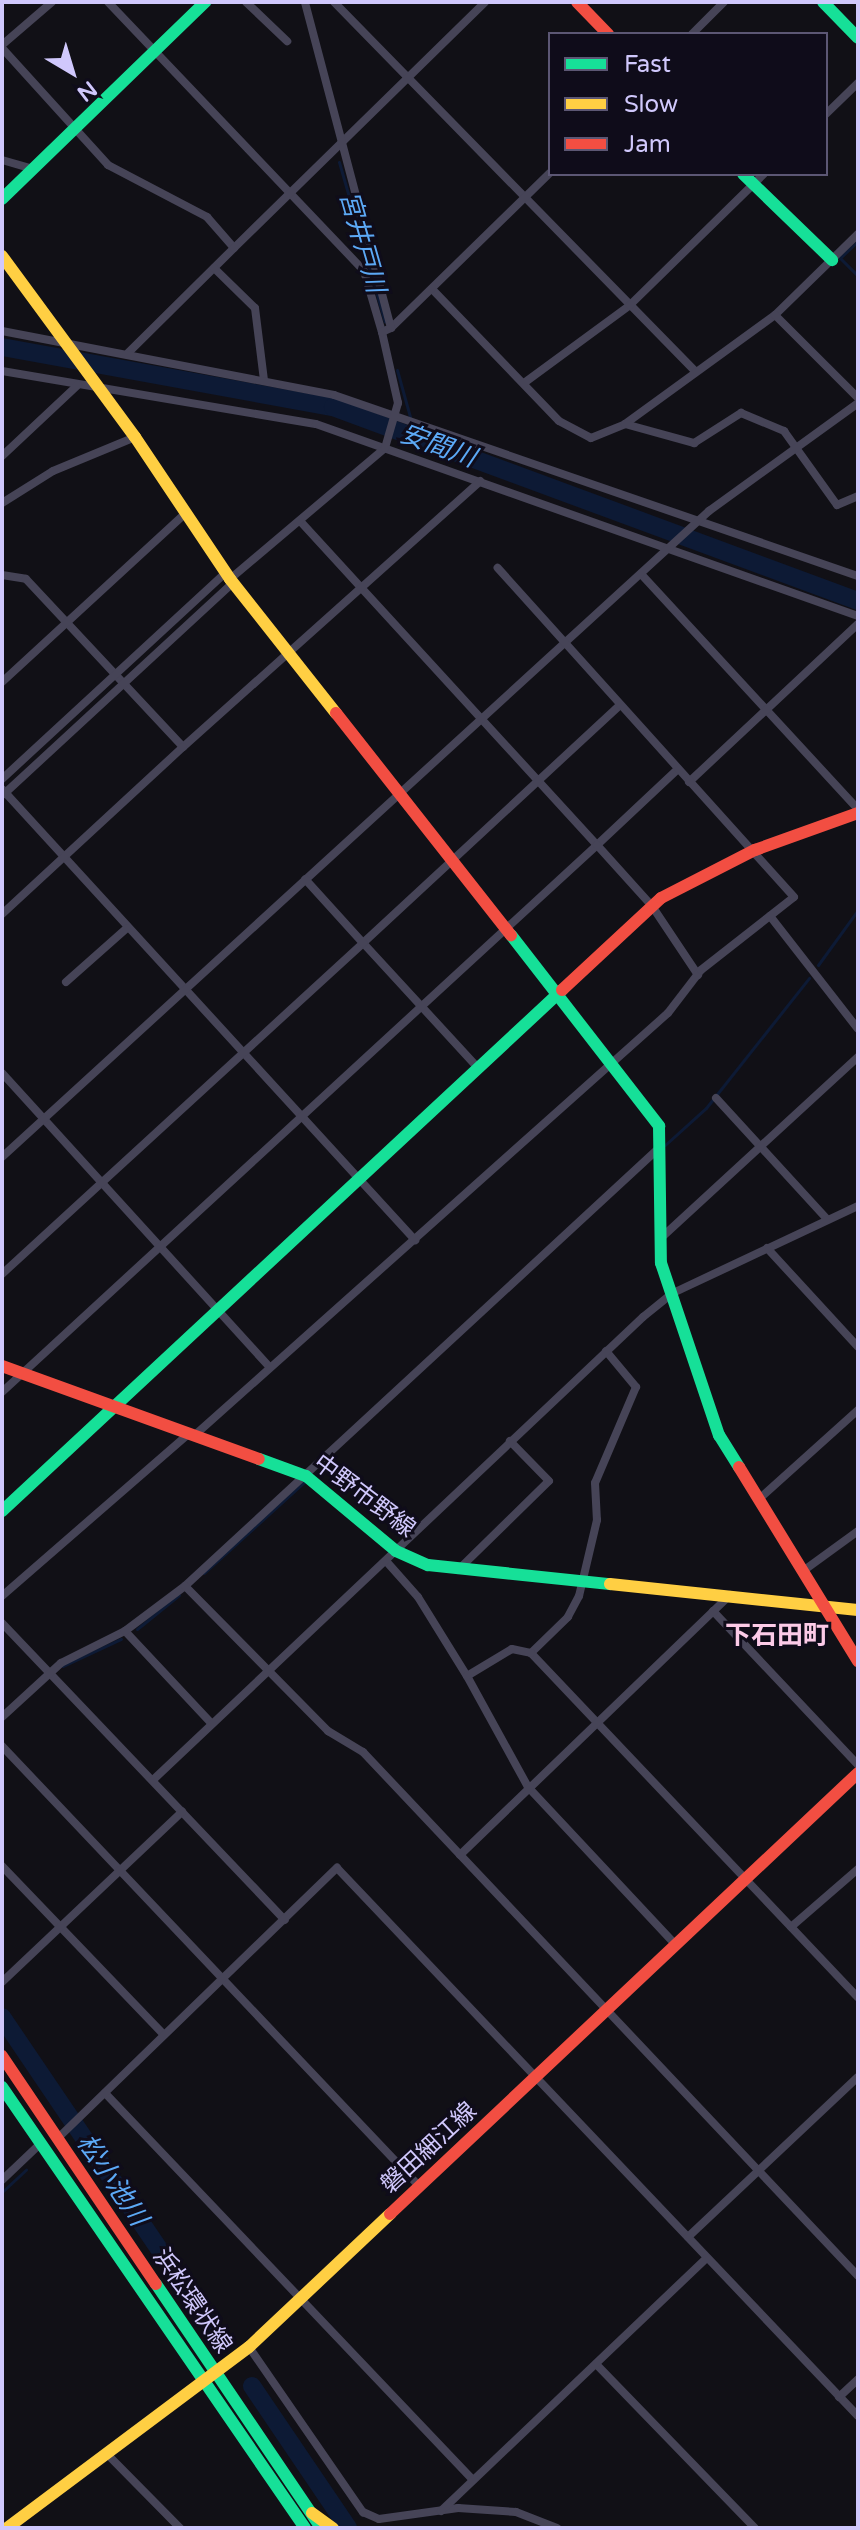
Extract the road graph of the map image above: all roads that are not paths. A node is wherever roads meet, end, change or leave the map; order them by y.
1 (52, 2) edge
2 (108, 2) edge
3 (205, 2) edge
4 (246, 2) edge
5 (305, 2) edge
6 (334, 2) edge
7 (485, 2) edge
8 (577, 2) edge
9 (724, 2) edge
10 (823, 2) edge
11 (606, 32) edge
12 (694, 32) edge
13 (858, 38) edge
14 (287, 41) dead end
15 (2, 47) edge
16 (156, 51) junction
17 (409, 78) junction
18 (858, 83) edge
19 (828, 112) edge
20 (74, 130) junction
21 (341, 143) junction
22 (2, 160) edge
23 (33, 169) junction
24 (548, 175) edge
25 (745, 176) edge
26 (762, 176) edge
27 (753, 184) junction
28 (291, 192) junction
29 (524, 198) junction
30 (2, 199) edge
31 (858, 234) edge
32 (234, 248) junction
33 (2, 256) edge
34 (832, 260) junction
35 (214, 268) junction
36 (432, 289) junction
37 (630, 305) junction
38 (775, 315) junction
39 (391, 328) junction
40 (2, 331) edge
41 (382, 332) junction
42 (66, 344) junction
43 (128, 353) junction
44 (694, 370) junction
45 (2, 371) edge
46 (264, 380) junction
47 (524, 383) junction
48 (78, 385) junction
49 (97, 385) junction
50 (858, 400) edge
51 (395, 414) junction
52 (625, 424) junction
53 (135, 437) junction
54 (386, 447) junction
55 (797, 449) junction
56 (2, 456) edge
57 (480, 481) junction
58 (858, 496) edge
59 (2, 503) edge
60 (186, 513) junction
61 (699, 520) junction
62 (301, 522) junction
63 (669, 548) junction
64 (498, 568) dead end
65 (641, 574) junction
66 (2, 575) edge
67 (858, 576) edge
68 (229, 578) junction
69 (359, 586) junction
70 (858, 616) edge
71 (68, 622) junction
72 (858, 624) edge
73 (563, 646) junction
74 (288, 650) junction
75 (115, 673) junction
76 (2, 682) edge
77 (124, 683) junction
78 (618, 707) junction
79 (767, 710) junction
80 (482, 719) junction
81 (183, 747) junction
82 (678, 769) junction
83 (2, 779) edge
84 (538, 781) junction
85 (689, 782) junction
86 (401, 790) junction
87 (3, 793) edge
88 (858, 811) edge
89 (597, 845) junction
90 (755, 850) junction
91 (64, 859) junction
92 (455, 859) junction
93 (305, 879) junction
94 (652, 906) junction
95 (2, 914) edge
96 (770, 916) junction
97 (509, 927) junction
98 (127, 928) junction
99 (363, 943) junction
100 (698, 975) junction
101 (66, 982) dead end
102 (185, 990) junction
103 (561, 993) junction
104 (421, 1005) junction
105 (858, 1029) edge
106 (243, 1052) junction
107 (858, 1057) edge
108 (613, 1059) junction
109 (479, 1069) junction
110 (2, 1073) edge
111 (716, 1098) dead end
112 (301, 1117) junction
113 (44, 1119) junction
114 (762, 1146) junction
115 (659, 1148) junction
116 (2, 1157) edge
117 (358, 1181) junction
118 (102, 1182) junction
119 (858, 1206) edge
120 (827, 1219) junction
121 (660, 1239) junction
122 (415, 1240) junction
123 (162, 1246) junction
124 (767, 1248) junction
125 (2, 1274) edge
126 (673, 1293) junction
127 (220, 1310) junction
128 (858, 1347) edge
129 (606, 1351) junction
130 (2, 1366) edge
131 (269, 1366) junction
132 (22, 1373) junction
133 (2, 1392) edge
134 (115, 1407) junction
135 (858, 1410) edge
136 (196, 1434) junction
137 (510, 1441) junction
138 (306, 1476) junction
139 (758, 1500) junction
140 (2, 1511) edge
141 (858, 1531) edge
142 (396, 1551) junction
143 (386, 1561) junction
144 (458, 1570) junction
145 (803, 1571) junction
146 (582, 1579) junction
147 (185, 1586) junction
148 (730, 1594) junction
149 (2, 1596) edge
150 (824, 1604) junction
151 (858, 1610) edge
152 (713, 1611) junction
153 (2, 1623) edge
154 (125, 1631) junction
155 (531, 1653) junction
156 (858, 1661) edge
157 (50, 1672) junction
158 (269, 1672) junction
159 (467, 1676) junction
160 (2, 1717) edge
161 (595, 1722) junction
162 (212, 1724) junction
163 (2, 1746) edge
164 (858, 1765) edge
165 (858, 1773) edge
166 (153, 1780) junction
167 (528, 1787) junction
168 (182, 1812) junction
169 (460, 1855) junction
170 (2, 1866) edge
171 (858, 1869) edge
172 (118, 1871) junction
173 (746, 1879) junction
174 (285, 1920) junction
175 (59, 1926) junction
176 (791, 1927) junction
177 (676, 1945) junction
178 (222, 1979) junction
179 (2, 1982) edge
180 (858, 1997) edge
181 (606, 2012) junction
182 (164, 2035) junction
183 (2, 2056) edge
184 (536, 2077) junction
185 (858, 2077) edge
186 (2, 2087) edge
187 (105, 2093) junction
188 (59, 2135) junction
189 (41, 2143) junction
190 (758, 2170) junction
191 (2, 2180) edge
192 (419, 2186) junction
193 (688, 2237) junction
194 (707, 2258) junction
195 (858, 2276) edge
196 (301, 2299) junction
197 (249, 2347) junction
198 (596, 2364) junction
199 (210, 2379) junction
200 (858, 2379) edge
201 (839, 2397) junction
202 (858, 2416) edge
203 (108, 2455) junction
204 (473, 2480) junction
205 (440, 2512) junction
206 (312, 2513) junction
207 (15, 2526) edge
208 (180, 2528) edge
209 (305, 2528) edge
210 (322, 2528) edge
211 (333, 2528) edge
212 (557, 2528) edge
213 (755, 2528) edge

1 - 15 street
2 - 16 street
3 - 16 main road
4 - 14 street
5 - 21 street
6 - 17 street
7 - 17 street
8 - 11 main road
9 - 12 street
10 - 13 main road
15 - 20 street
16 - 20 main road
16 - 28 street
17 - 21 street
17 - 29 street
18 - 19 street
20 - 23 main road
20 - 32 street
21 - 28 street
21 - 39 street
22 - 23 street
23 - 30 main road
24 - 29 street
25 - 27 main road
26 - 27 street
27 - 34 main road
27 - 37 street
28 - 32 street
28 - 41 street
29 - 36 street
29 - 37 street
31 - 34 street
32 - 35 street
33 - 42 main road
34 - 38 street
35 - 43 street
35 - 46 street
36 - 39 street
36 - 47 street
37 - 44 street
37 - 47 street
38 - 44 street
38 - 50 street
39 - 41 street
40 - 42 street
41 - 51 street
42 - 43 street
42 - 49 main road
43 - 46 street
44 - 52 street
45 - 48 street
46 - 51 street
47 - 52 street
48 - 49 street
48 - 56 street
49 - 53 main road
49 - 54 street
50 - 55 street
51 - 54 street
51 - 61 street
52 - 55 street
53 - 59 street
53 - 60 main road
54 - 57 street
54 - 62 street
55 - 58 street
55 - 61 street
57 - 63 street
57 - 69 street
60 - 68 main road
60 - 71 street
61 - 63 street
61 - 67 street
62 - 68 street
62 - 69 street
63 - 65 street
63 - 70 street
64 - 73 street
65 - 73 street
65 - 79 street
66 - 71 street
68 - 74 main road
68 - 75 street
68 - 77 street
69 - 74 street
69 - 80 street
71 - 75 street
71 - 76 street
72 - 79 street
73 - 78 street
73 - 80 street
74 - 81 street
74 - 86 main road
75 - 77 street
75 - 83 street
77 - 81 street
77 - 87 street
78 - 82 street
78 - 84 street
79 - 85 street
79 - 88 street
80 - 84 street
80 - 86 street
81 - 91 street
82 - 85 street
82 - 89 street
84 - 89 street
84 - 92 street
85 - 90 street
86 - 92 main road
86 - 93 street
87 - 91 street
88 - 90 main road
89 - 94 street
89 - 97 street
90 - 94 main road
90 - 96 street
91 - 95 street
91 - 98 street
92 - 97 main road
92 - 99 street
93 - 99 street
93 - 102 street
94 - 100 street
94 - 103 main road
96 - 100 street
96 - 105 street
97 - 103 main road
97 - 104 street
98 - 101 street
98 - 102 street
99 - 104 street
99 - 106 street
100 - 108 street
102 - 106 street
102 - 113 street
103 - 108 main road
103 - 109 main road
104 - 109 street
104 - 112 street
106 - 112 street
106 - 118 street
107 - 114 street
108 - 115 main road
108 - 122 street
109 - 117 main road
110 - 113 street
111 - 114 street
112 - 117 street
112 - 123 street
113 - 116 street
113 - 118 street
114 - 120 street
114 - 121 street
115 - 121 main road
115 - 138 street
117 - 122 street
117 - 127 main road
118 - 123 street
118 - 125 street
119 - 120 street
120 - 124 street
121 - 126 main road
122 - 131 street
123 - 127 street
123 - 132 street
124 - 126 street
124 - 128 street
126 - 129 street
126 - 139 main road
127 - 131 street
127 - 134 main road
129 - 137 street
129 - 146 street
130 - 132 main road, 中野市野線
131 - 136 street
132 - 133 street
132 - 134 main road, 中野市野線
134 - 136 main road, 中野市野線
134 - 140 main road
135 - 139 street
136 - 138 main road, 中野市野線
136 - 149 street
137 - 142 street
137 - 144 street
138 - 142 main road, 中野市野線
138 - 147 street
139 - 145 main road
141 - 145 street
142 - 143 street
142 - 144 main road, 中野市野線
143 - 158 street
143 - 159 street
144 - 146 main road, 中野市野線
145 - 150 main road
146 - 148 main road, 中野市野線
146 - 155 street
147 - 154 street
147 - 158 street
148 - 150 main road, 中野市野線
148 - 152 street
150 - 151 main road, 中野市野線
150 - 156 main road
152 - 161 street
152 - 164 street
153 - 157 street
154 - 157 street
154 - 162 street
155 - 159 street
155 - 161 street
157 - 160 street
157 - 166 street
158 - 162 street
158 - 169 street
159 - 167 street
161 - 167 street
161 - 173 street
162 - 166 street
163 - 172 street
165 - 173 main road, 磐田細江線
166 - 168 street
167 - 169 street
167 - 177 street
168 - 172 street
168 - 174 street
169 - 181 street
170 - 175 street
171 - 176 street
172 - 175 street
172 - 178 street
173 - 176 street
173 - 177 main road, 磐田細江線
174 - 178 street
174 - 184 street
175 - 179 street
175 - 182 street
176 - 180 street
177 - 181 main road, 磐田細江線
178 - 182 street
178 - 192 street
181 - 184 main road, 磐田細江線
181 - 190 street
182 - 187 street
183 - 188 main road, 浜松環状線
184 - 192 main road, 磐田細江線
184 - 193 street
185 - 190 street
186 - 189 main road, 浜松環状線
187 - 188 street
187 - 196 street
188 - 199 main road, 浜松環状線
189 - 191 street
189 - 199 main road, 浜松環状線
190 - 193 street
190 - 195 street
192 - 196 main road, 磐田細江線
193 - 194 street
194 - 198 street
194 - 201 street
196 - 197 main road, 磐田細江線
196 - 204 street
197 - 199 main road, 磐田細江線
197 - 205 street
198 - 204 street
198 - 213 street
199 - 203 main road, 磐田細江線
199 - 206 main road, 浜松環状線
199 - 209 main road, 浜松環状線
200 - 201 street
201 - 202 street
203 - 207 main road, 磐田細江線
203 - 208 street
204 - 205 street
205 - 212 street
206 - 210 main road, 浜松環状線
206 - 211 main road

